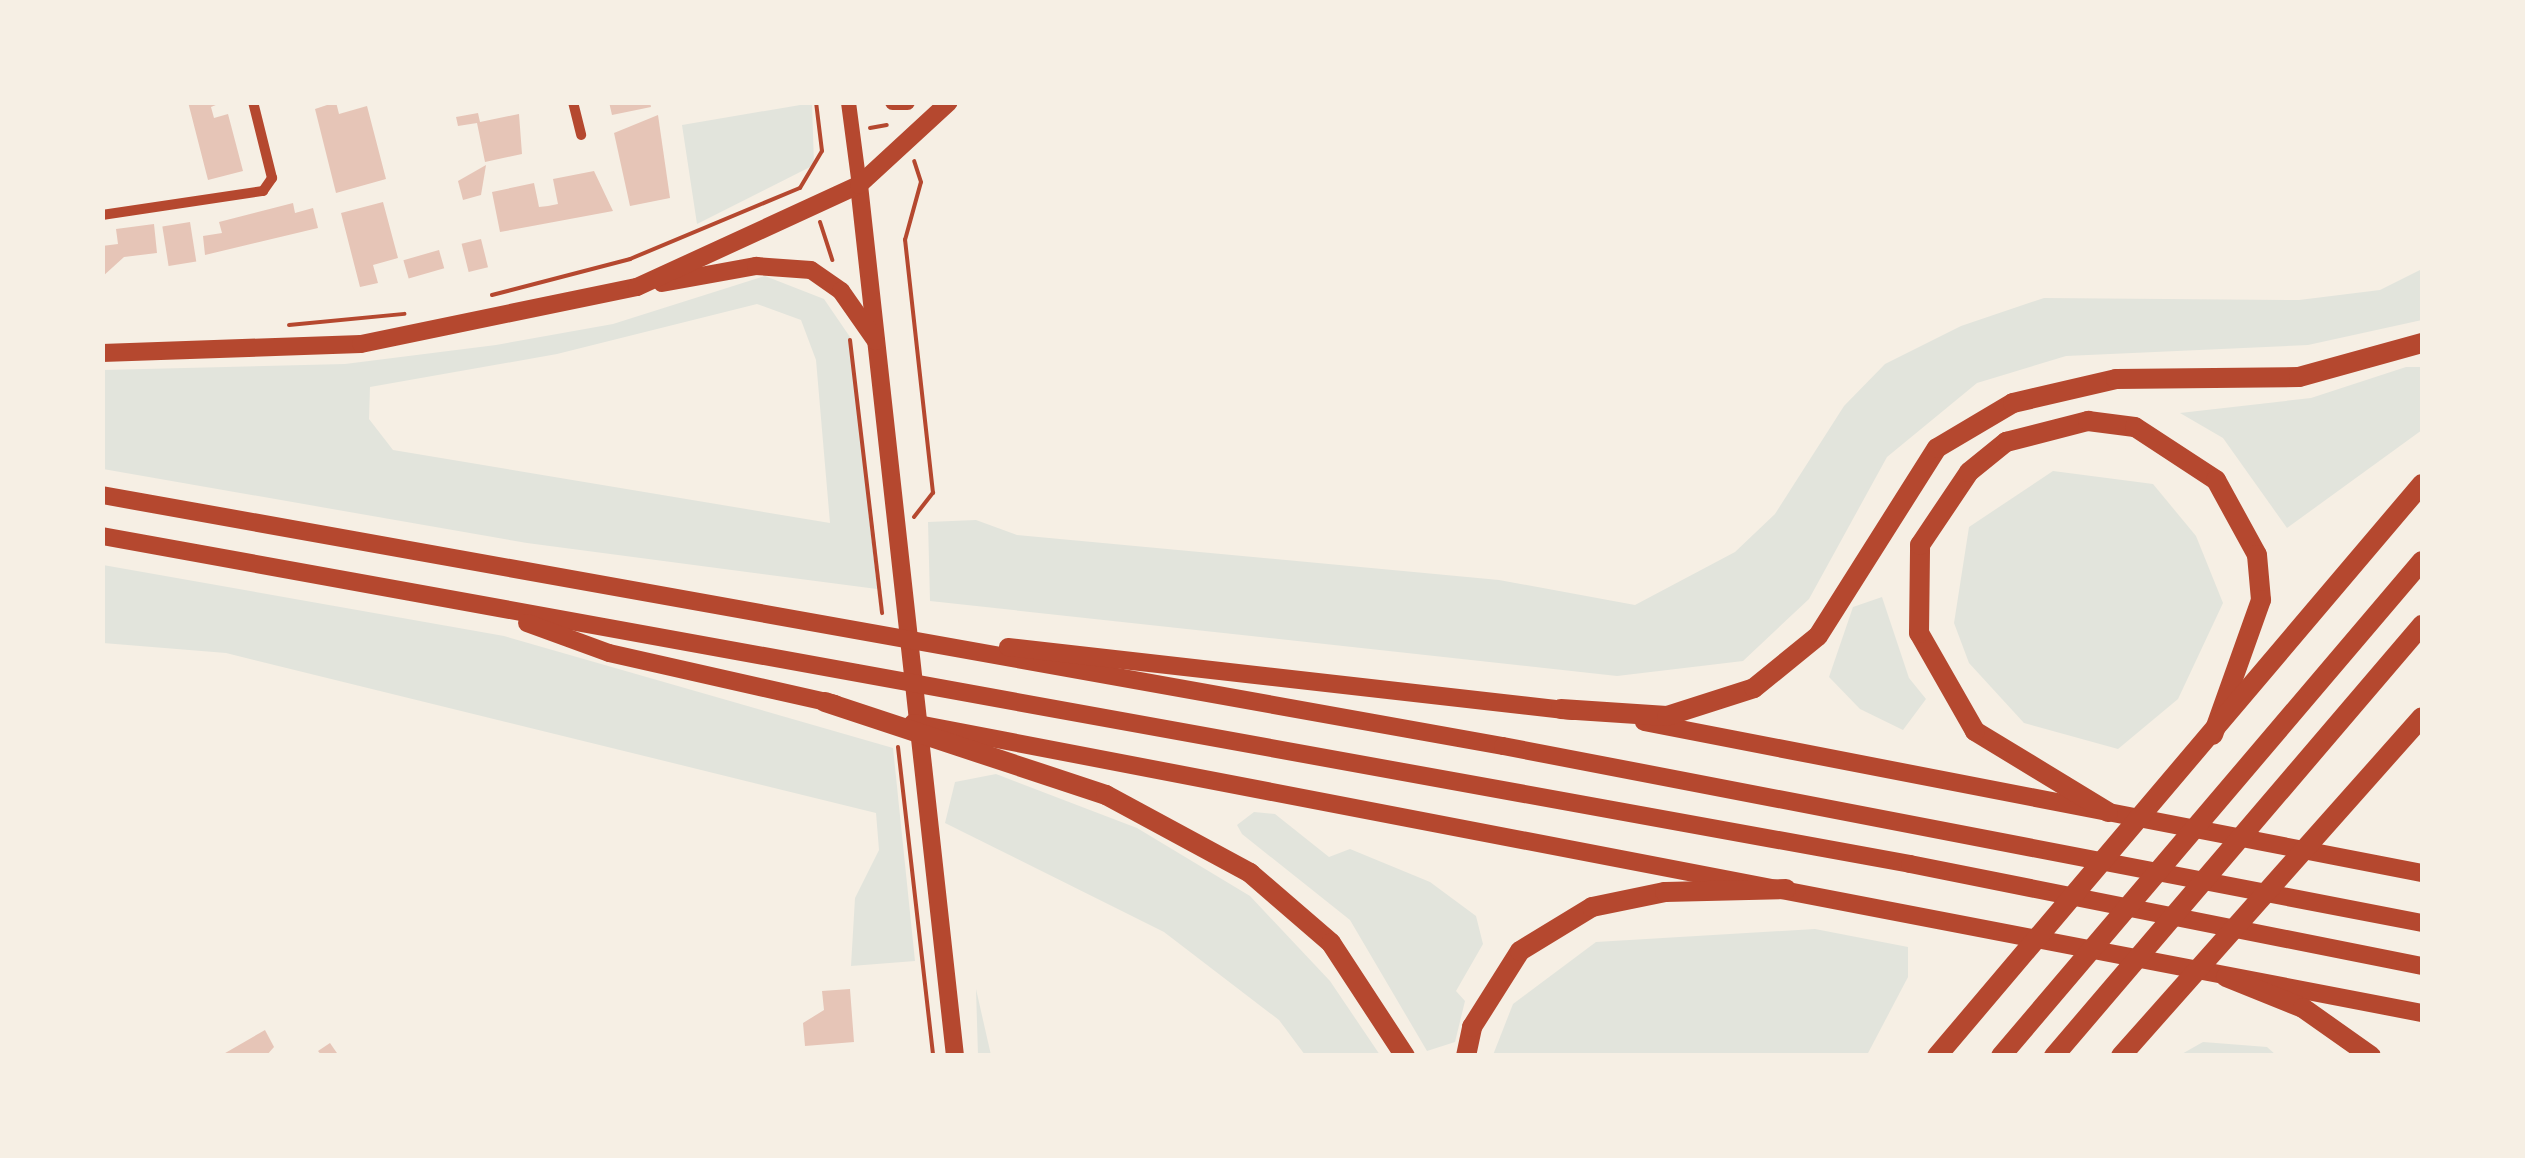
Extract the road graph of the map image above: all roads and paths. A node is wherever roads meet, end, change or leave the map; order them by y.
1 (253, 102) edge
2 (573, 102) edge
3 (816, 102) edge
4 (848, 102) edge
5 (892, 102) edge
6 (908, 102) edge
7 (949, 102) edge
8 (888, 125) dead end
9 (580, 135) dead end
10 (903, 148) junction
11 (859, 186) junction
12 (800, 188) junction
13 (811, 207) junction
14 (102, 214) edge
15 (826, 277) junction
16 (637, 287) junction
17 (481, 298) dead end
18 (424, 310) dead end
19 (847, 327) dead end
20 (268, 328) dead end
21 (2422, 343) edge
22 (880, 345) junction
23 (102, 353) edge
24 (2422, 484) edge
25 (102, 495) edge
26 (872, 528) dead end
27 (904, 530) junction
28 (102, 536) edge
29 (2422, 561) edge
30 (479, 606) junction
31 (2422, 625) edge
32 (943, 644) junction
33 (825, 702) junction
34 (2422, 706) edge
35 (1561, 708) junction
36 (2422, 717) edge
37 (2213, 735) junction
38 (2381, 760) junction
39 (2108, 812) junction
40 (908, 822) dead end
41 (2422, 873) edge
42 (1786, 889) junction
43 (2422, 923) edge
44 (2422, 966) edge
45 (2226, 976) junction
46 (1977, 1006) junction
47 (2422, 1013) edge
48 (2127, 1052) edge
49 (933, 1056) edge
50 (955, 1056) edge
51 (1405, 1056) edge
52 (1466, 1056) edge
53 (1926, 1056) edge
54 (1937, 1056) edge
55 (2002, 1056) edge
56 (2054, 1056) edge
57 (2371, 1056) edge

1 - 14 street
2 - 9 street
3 - 12 path
4 - 11 main road
5 - 6 main road
7 - 10 main road
8 - 10 path
10 - 11 main road
10 - 27 path
11 - 13 main road
11 - 22 main road
12 - 13 path
12 - 17 path
13 - 15 path
13 - 16 main road
15 - 16 main road
15 - 22 main road
16 - 23 main road
18 - 20 path
19 - 26 path
21 - 35 highway
22 - 27 main road
24 - 37 highway
25 - 32 main road
27 - 50 main road
28 - 30 main road
29 - 55 highway
30 - 33 main road
30 - 44 main road
31 - 56 highway
32 - 35 main road
32 - 43 main road
33 - 42 main road
33 - 51 highway
34 - 38 highway
35 - 39 main road
36 - 38 highway
37 - 39 highway
37 - 46 highway
38 - 48 highway
39 - 41 main road
40 - 49 path
42 - 45 main road
42 - 52 highway
45 - 47 main road
45 - 57 highway
46 - 53 highway
46 - 54 highway

